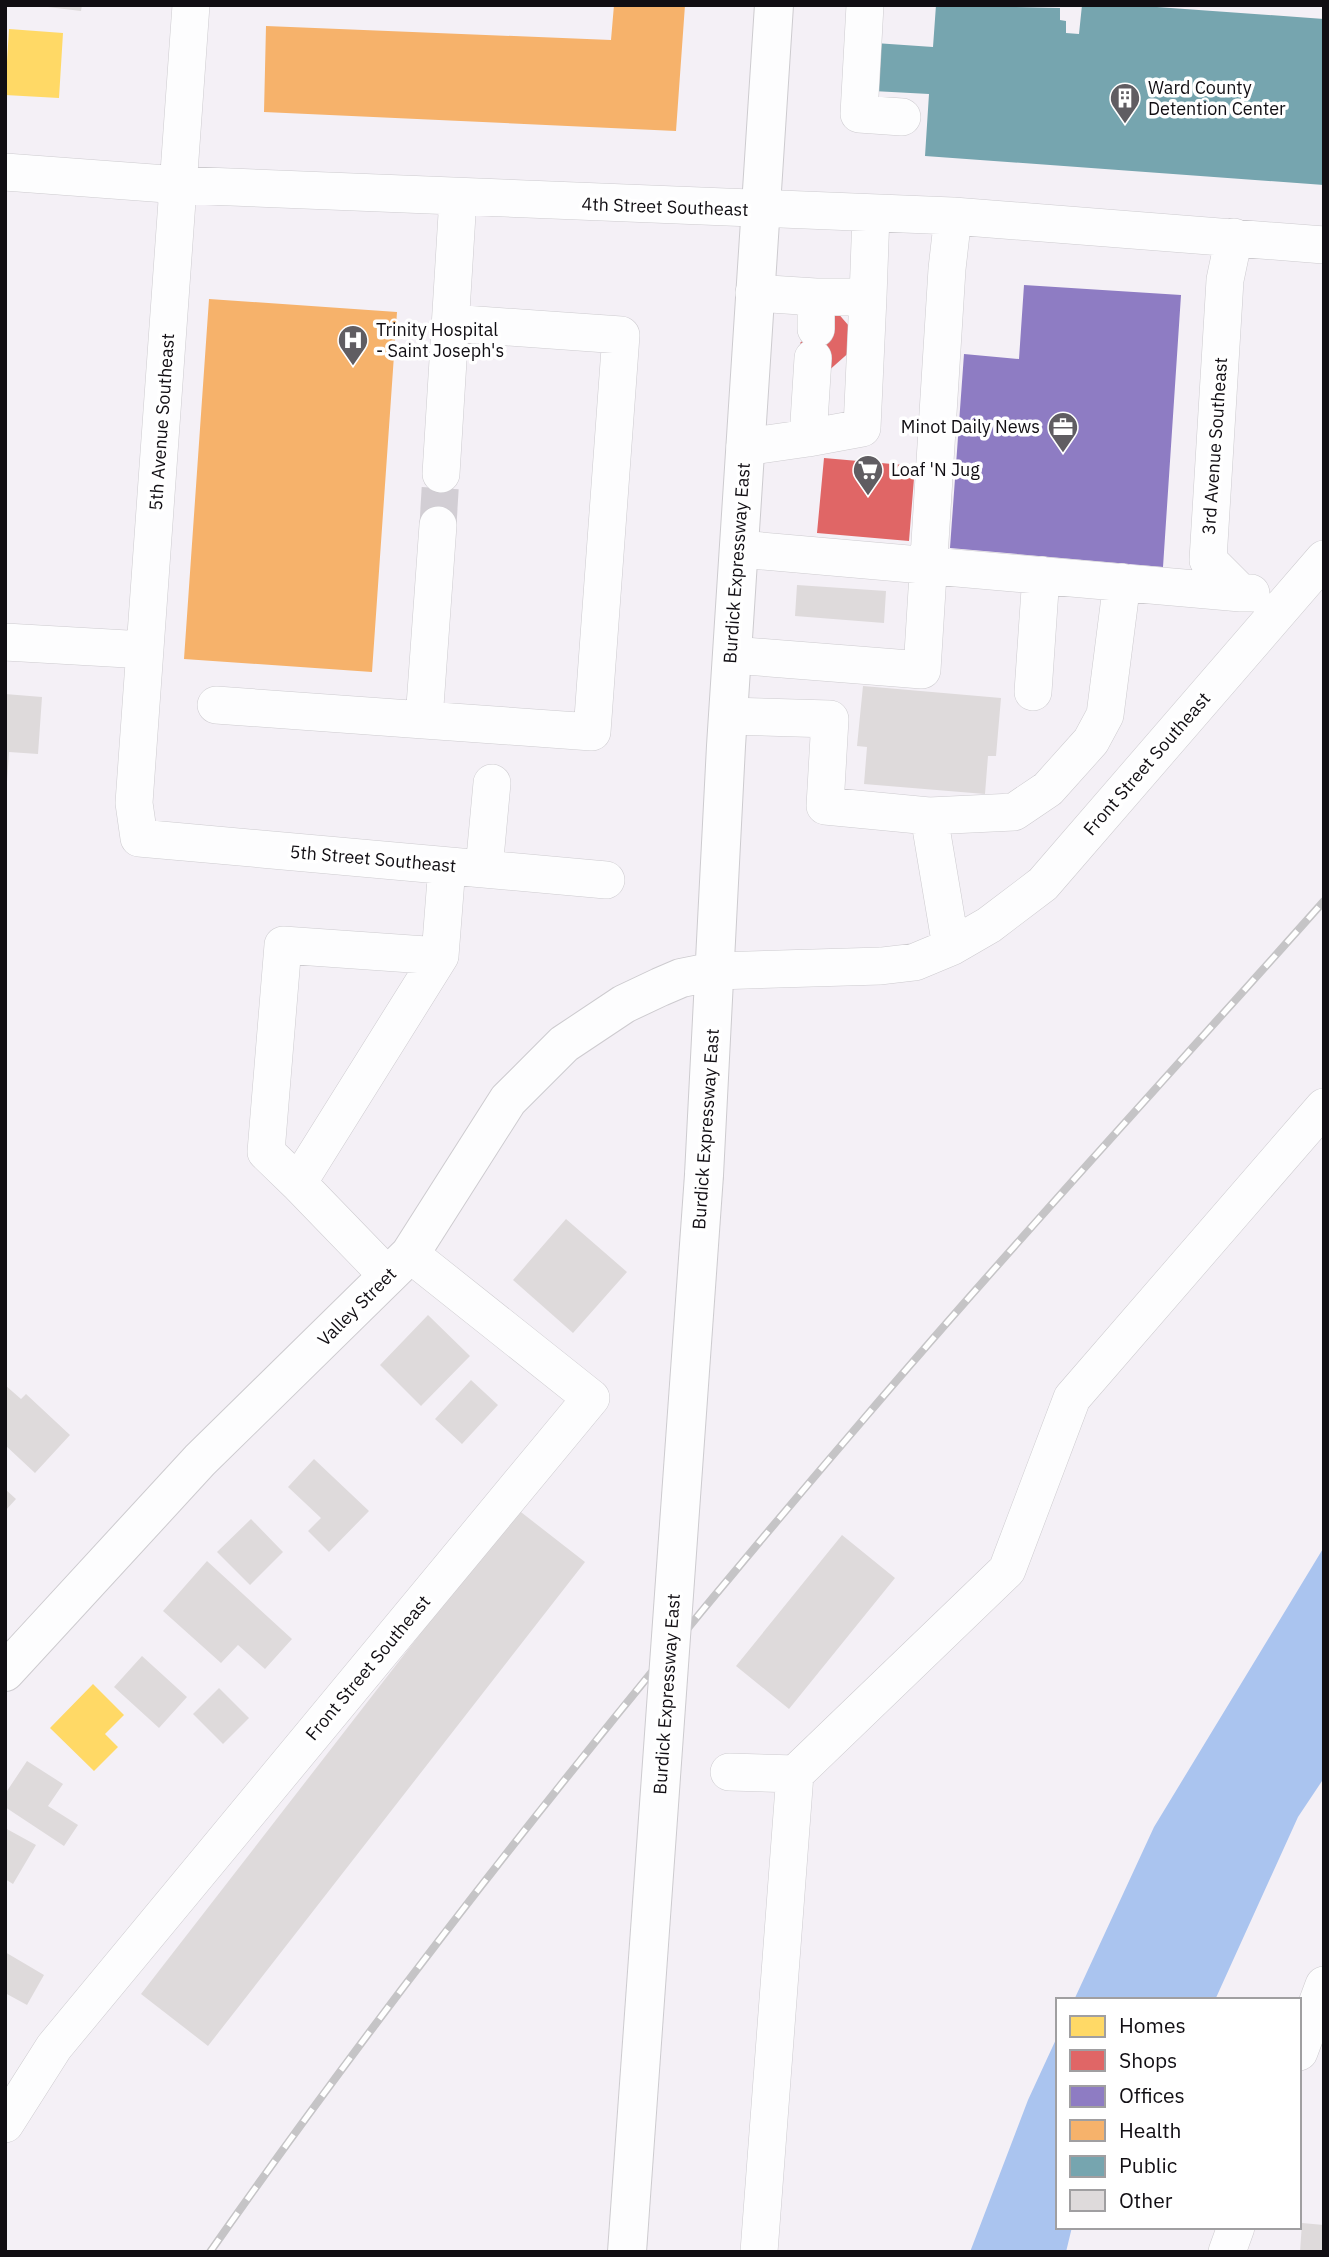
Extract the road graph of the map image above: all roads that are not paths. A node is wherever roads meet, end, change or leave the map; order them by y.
1 (191, 5) edge
2 (774, 5) edge
3 (866, 5) edge
4 (902, 117) dead end
5 (5, 172) edge
6 (180, 185) junction
7 (458, 198) junction
8 (759, 211) junction
9 (871, 214) junction
10 (953, 216) junction
11 (1234, 237) junction
12 (1324, 245) edge
13 (754, 293) junction
14 (869, 296) junction
15 (450, 323) junction
16 (815, 328) junction
17 (808, 438) junction
18 (745, 447) junction
19 (441, 474) tunnel mouth
20 (438, 525) tunnel mouth
21 (738, 550) junction
22 (1324, 559) edge
23 (928, 566) junction
24 (1041, 575) junction
25 (1122, 582) junction
26 (1241, 593) junction
27 (1291, 594) junction
28 (5, 642) edge
29 (145, 650) junction
30 (732, 655) junction
31 (1033, 692) dead end
32 (216, 705) dead end
33 (728, 716) junction
34 (424, 720) junction
35 (492, 783) dead end
36 (1048, 789) junction
37 (929, 816) junction
38 (1086, 835) junction
39 (139, 838) joint
40 (447, 866) junction
41 (484, 869) junction
42 (606, 880) dead end
43 (951, 947) junction
44 (440, 956) junction
45 (716, 971) junction
46 (1324, 1107) edge
47 (298, 1183) junction
48 (399, 1265) junction
49 (5, 1672) edge
50 (729, 1772) dead end
51 (795, 1774) junction
52 (1323, 1986) edge
53 (1301, 2046) edge
54 (5, 2124) edge
55 (1235, 2229) edge
56 (627, 2252) edge
57 (759, 2252) edge
58 (1227, 2252) edge

1 - 6 street, 5th Avenue Southeast
2 - 8 main road, Burdick Expressway East
3 - 4 street
5 - 6 street, 4th Street Southeast
6 - 7 street, 4th Street Southeast
6 - 29 street, 5th Avenue Southeast
7 - 8 street, 4th Street Southeast
7 - 15 street
8 - 9 street, 4th Street Southeast
8 - 13 main road, Burdick Expressway East
9 - 10 street, 4th Street Southeast
9 - 14 street
10 - 11 street, 4th Street Southeast
10 - 23 street
11 - 12 street, 4th Street Southeast
11 - 26 street, 3rd Avenue Southeast
13 - 16 street
13 - 18 main road, Burdick Expressway East
14 - 16 street
14 - 17 street
15 - 19 street
15 - 34 street
16 - 17 street
17 - 18 street
18 - 21 main road, Burdick Expressway East
20 - 34 street
21 - 23 street
21 - 30 main road, Burdick Expressway East
22 - 27 street, Front Street Southeast
23 - 24 street
23 - 30 street
24 - 25 street
24 - 31 street
25 - 26 street
25 - 36 street
26 - 27 street
27 - 38 street, Front Street Southeast
28 - 29 street
29 - 39 street, 5th Avenue Southeast
30 - 33 main road, Burdick Expressway East
32 - 34 street
33 - 37 street
33 - 45 main road, Burdick Expressway East
35 - 41 street
36 - 37 street
36 - 38 street
37 - 43 street
38 - 43 street, Front Street Southeast
39 - 40 street, 5th Street Southeast
40 - 41 street, 5th Street Southeast
40 - 44 street
41 - 42 street, 5th Street Southeast
43 - 45 street
44 - 47 street
44 - 47 street
45 - 48 main road, Valley Street
45 - 56 main road, Burdick Expressway East, bridge
46 - 51 street
47 - 48 street
48 - 49 main road, Valley Street
48 - 54 street, Front Street Southeast
50 - 51 street
51 - 57 street
52 - 53 street
55 - 58 street

